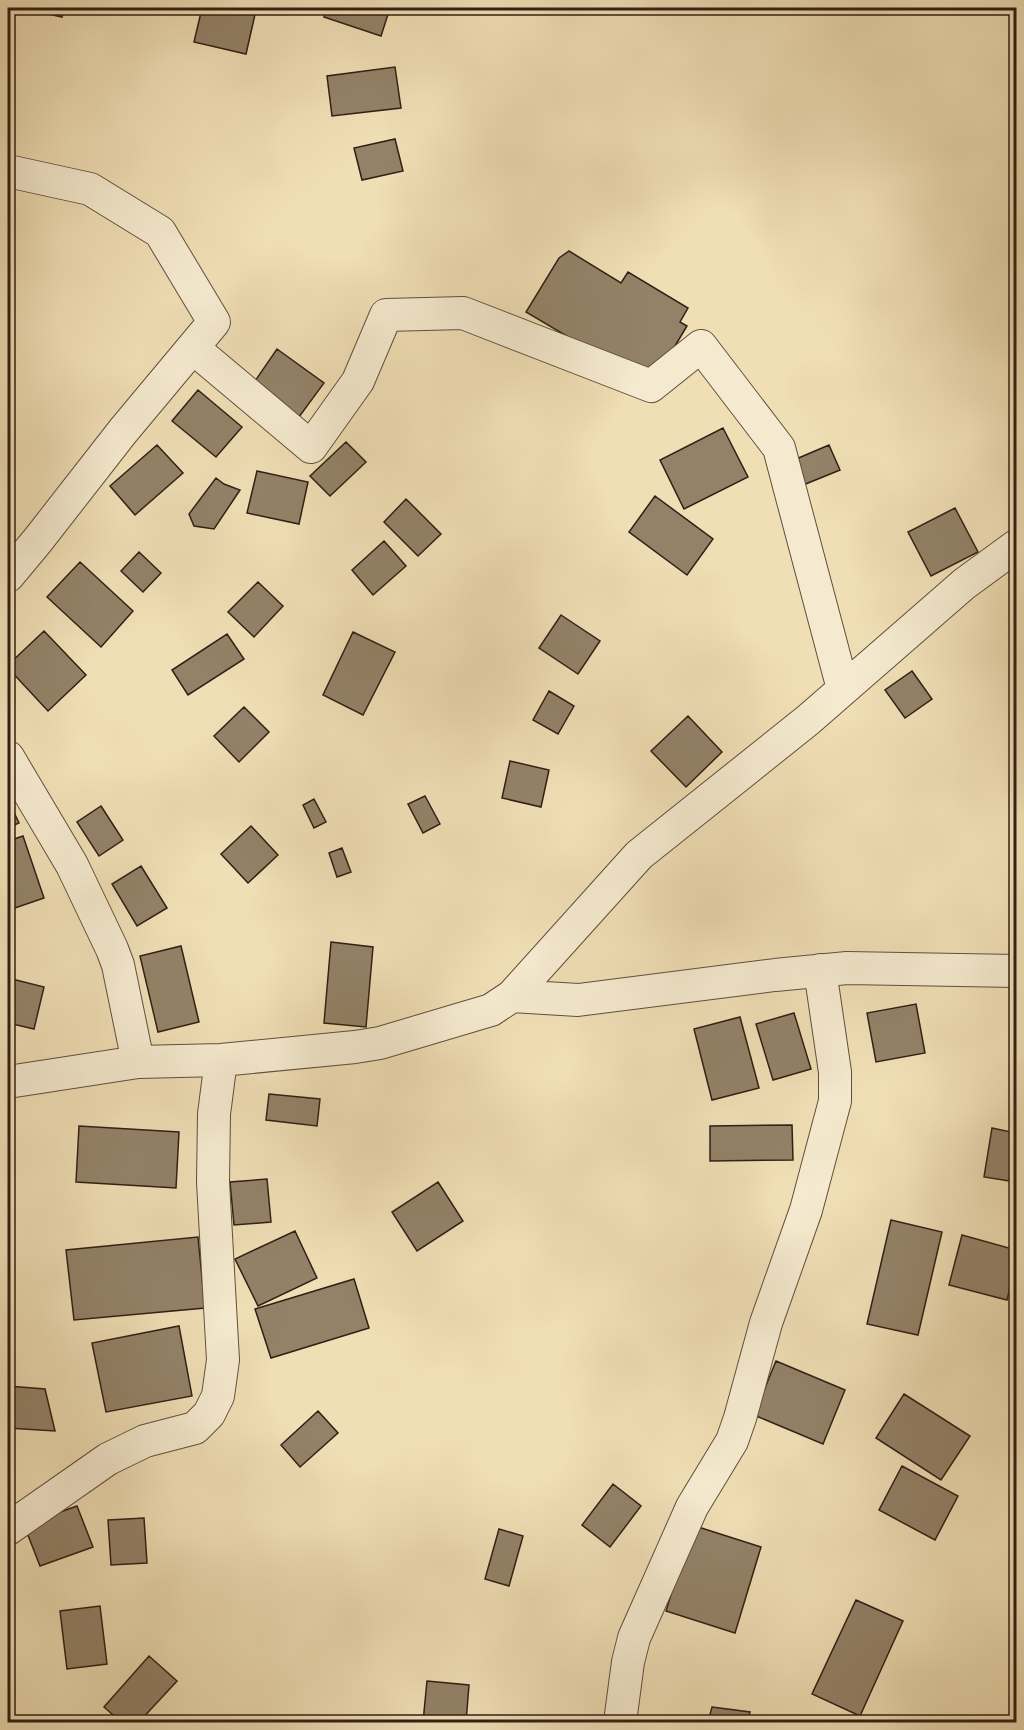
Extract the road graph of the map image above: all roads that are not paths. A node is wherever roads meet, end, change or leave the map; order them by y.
1 (8, 171) edge
2 (193, 348) junction
3 (1017, 546) edge
4 (8, 576) edge
5 (843, 689) junction
6 (8, 757) edge
7 (820, 970) junction
8 (1017, 971) edge
9 (512, 996) junction
10 (221, 1060) junction
11 (138, 1062) junction
12 (8, 1082) edge
13 (8, 1529) edge
14 (620, 1722) edge

1 - 2 street
2 - 4 street
2 - 5 street
3 - 5 street
5 - 9 street
6 - 11 street
7 - 8 street
7 - 9 street
7 - 14 street
9 - 10 street
10 - 11 street
10 - 13 street
11 - 12 street

